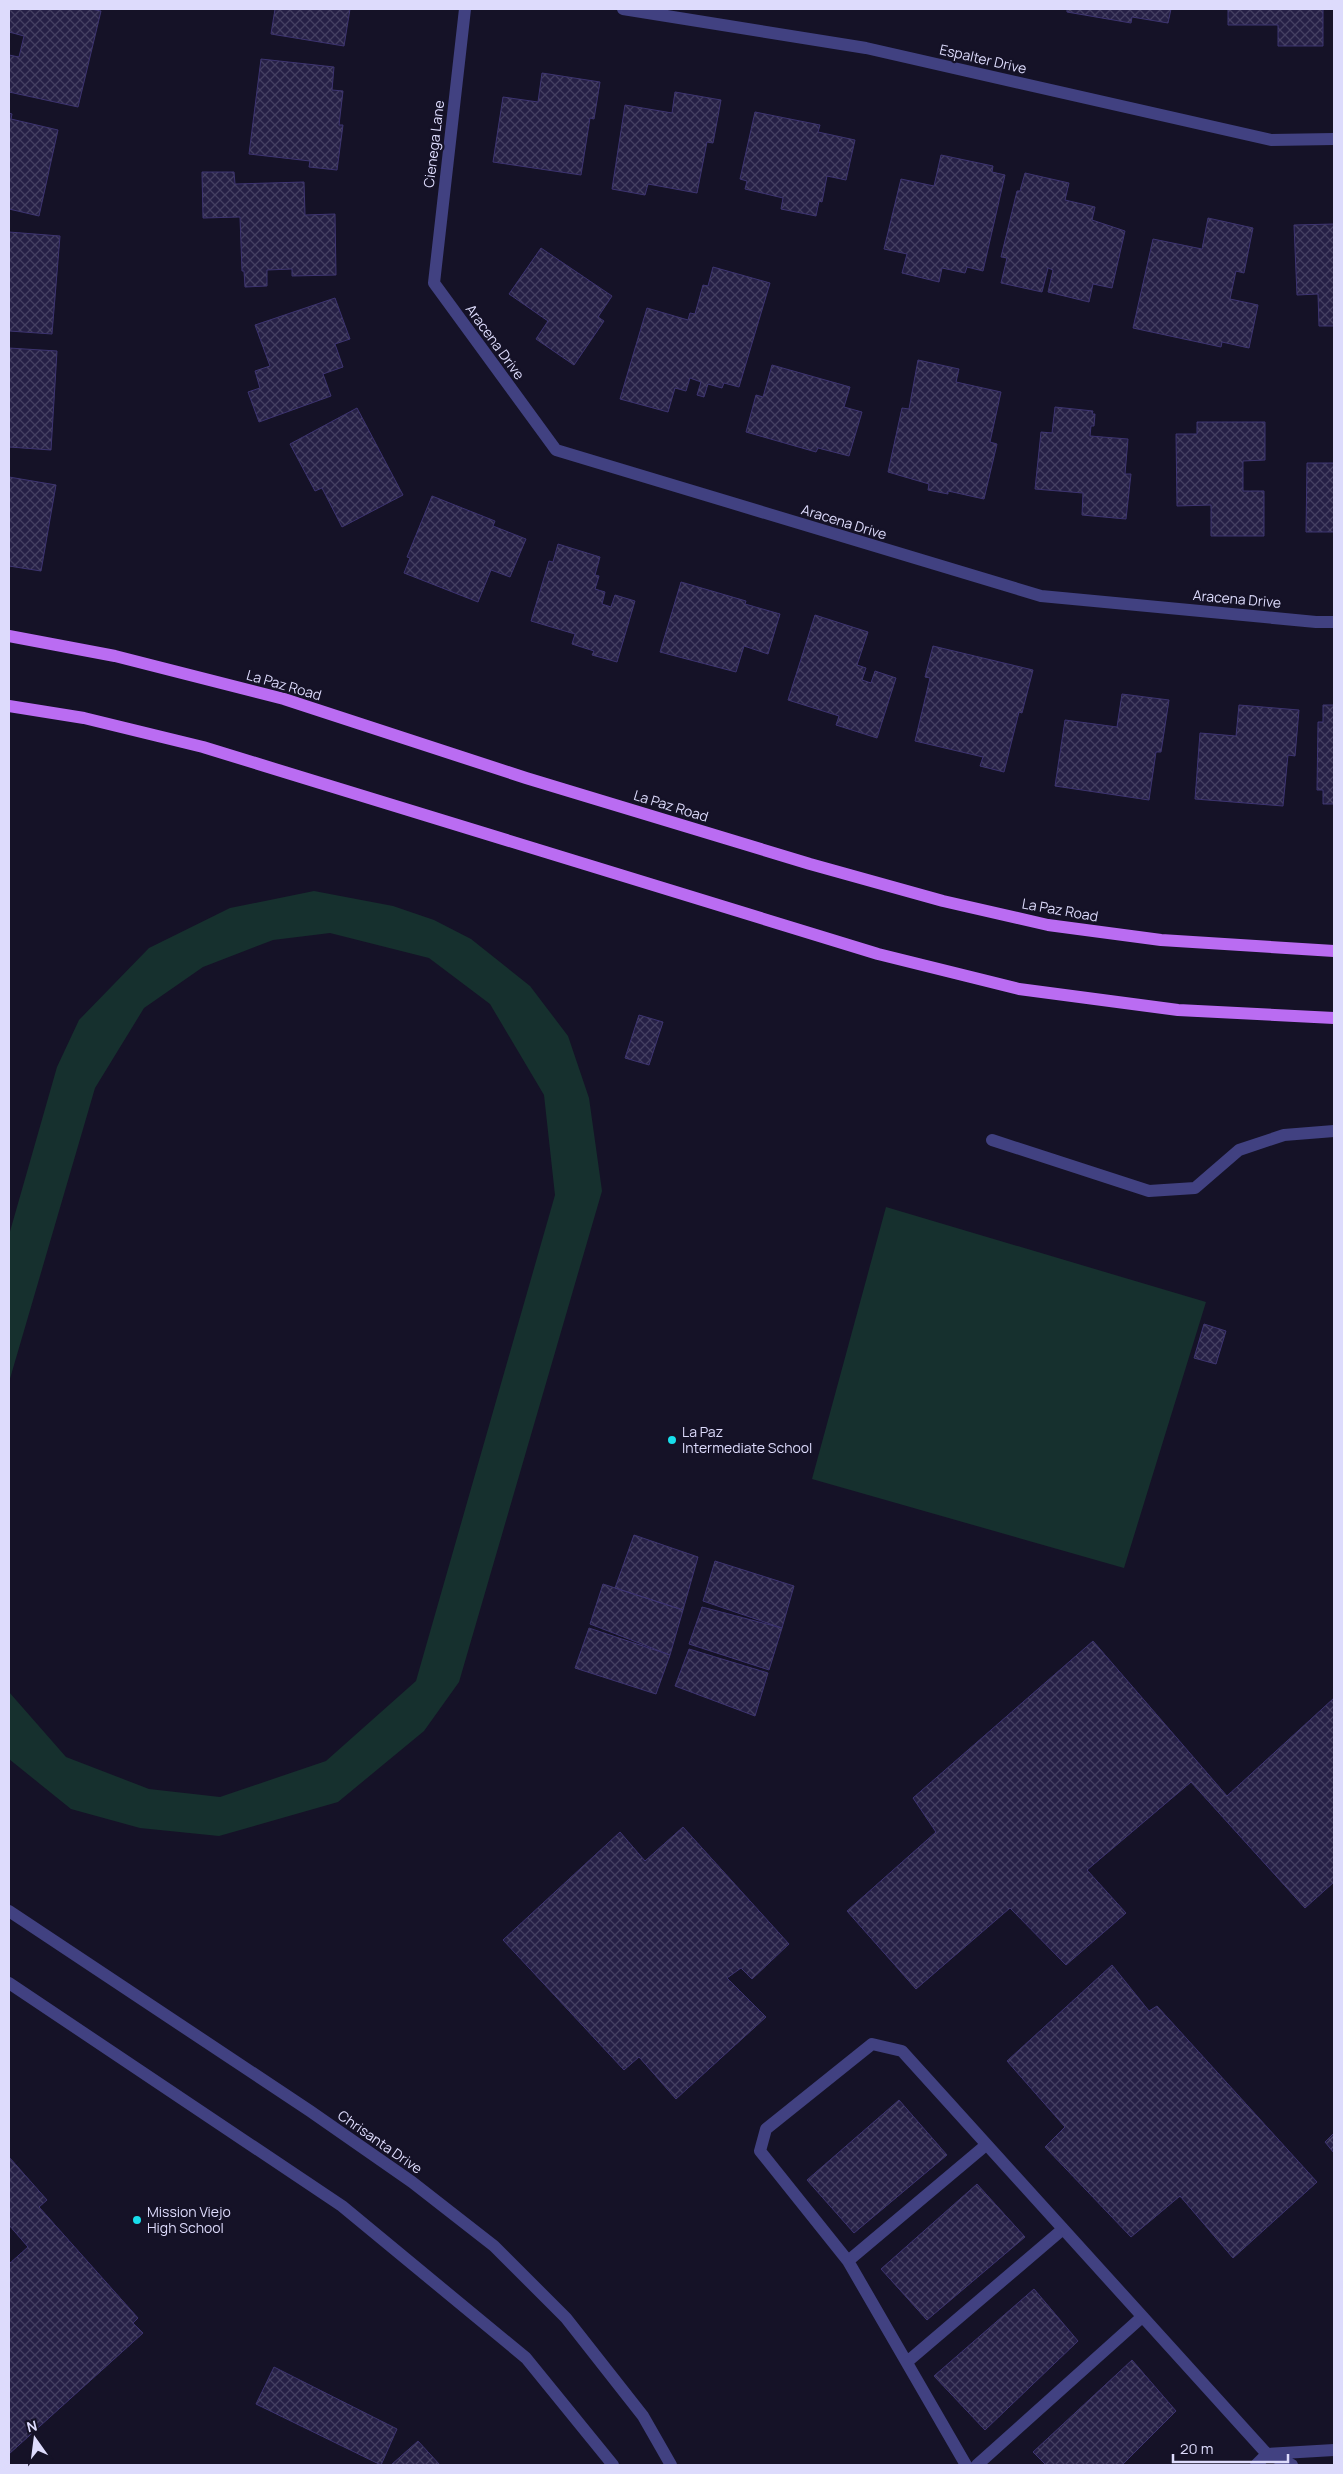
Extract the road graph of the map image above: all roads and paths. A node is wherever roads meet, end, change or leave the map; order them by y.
1 (465, 9) edge
2 (623, 9) edge
3 (1334, 139) edge
4 (434, 283) joint
5 (1334, 622) edge
6 (9, 636) edge
7 (9, 706) edge
8 (1334, 951) edge
9 (1334, 1018) edge
10 (1334, 1131) edge
11 (992, 1140) dead end
12 (9, 1910) edge
13 (9, 1983) edge
14 (986, 2145) junction
15 (1064, 2229) junction
16 (848, 2261) junction
17 (1142, 2317) junction
18 (907, 2362) junction
19 (1334, 2450) edge
20 (1267, 2454) junction
21 (613, 2465) edge
22 (672, 2465) edge
23 (966, 2465) edge
24 (977, 2465) edge
25 (1256, 2465) edge
26 (1292, 2465) edge

1 - 4 street, Cienega Lane
2 - 3 street, Espalter Drive
4 - 5 street, Aracena Drive
6 - 8 main road, La Paz Road
7 - 9 main road
10 - 11 street
12 - 22 street, Chrisanta Drive
13 - 21 street
14 - 15 street
14 - 16 street
14 - 16 street
15 - 17 street
15 - 18 street
16 - 18 street
17 - 20 street
17 - 24 street
18 - 23 street
19 - 20 street
20 - 25 street
20 - 26 street

